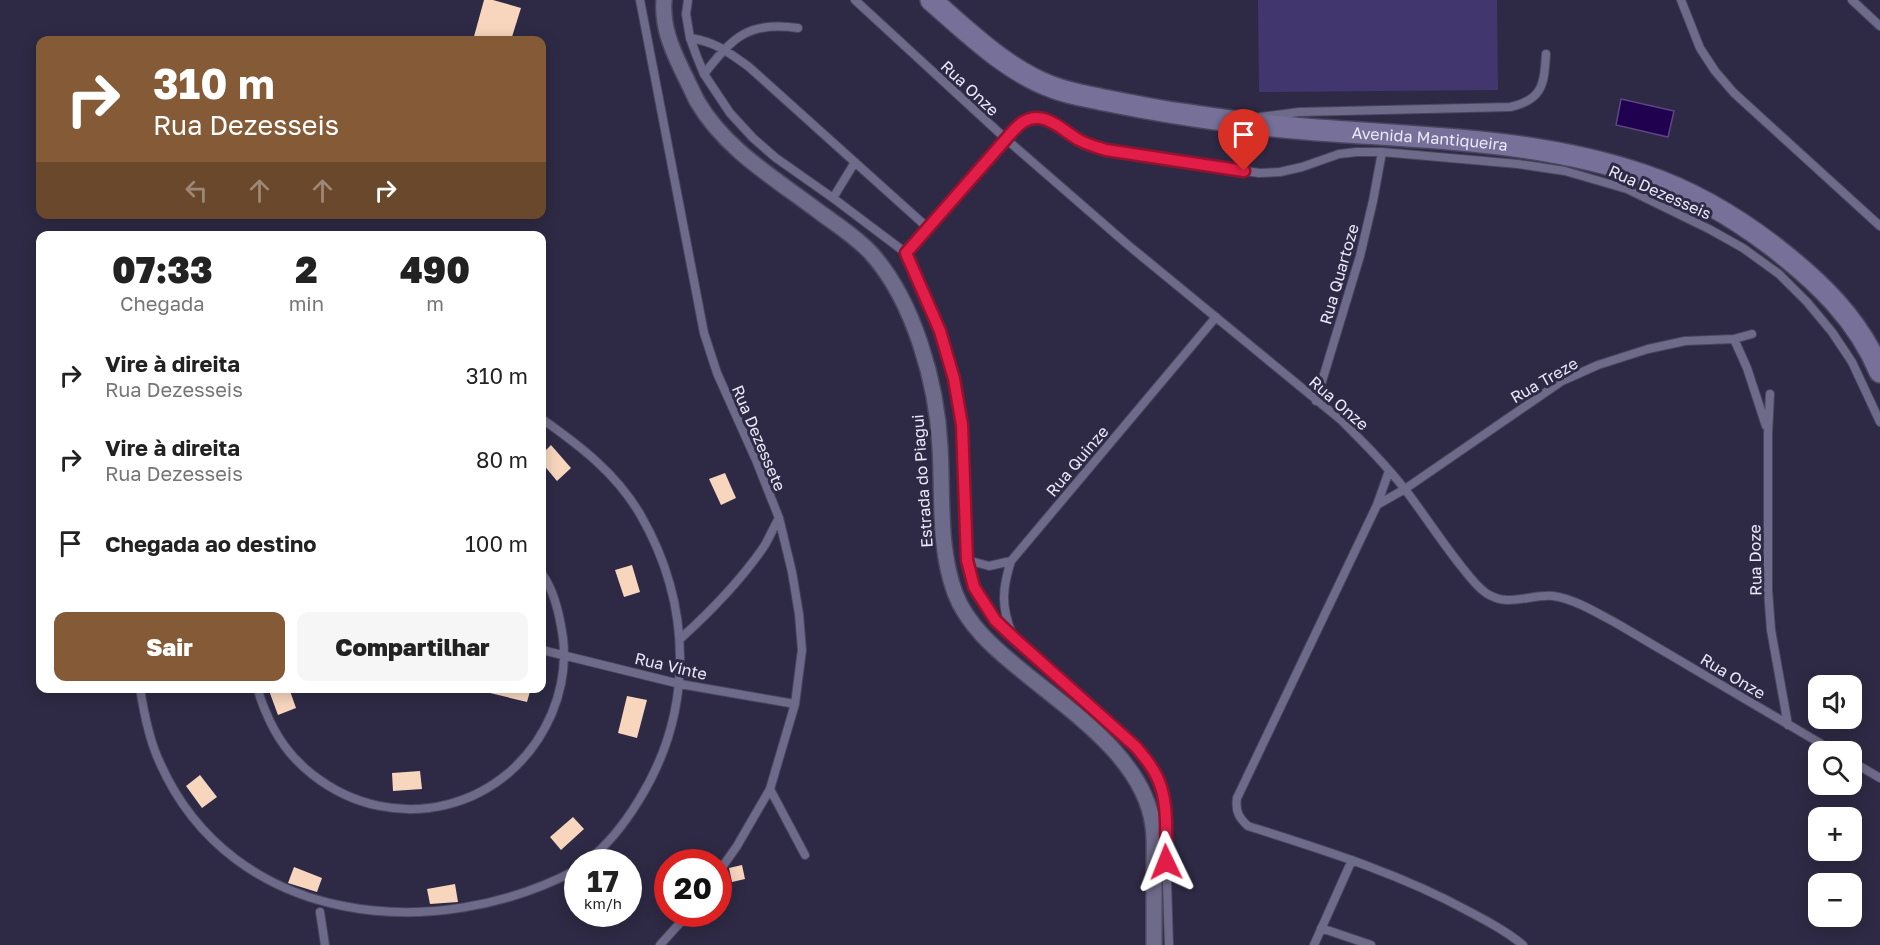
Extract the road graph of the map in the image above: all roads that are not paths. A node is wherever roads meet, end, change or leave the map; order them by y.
1 (640, 0) edge
2 (664, 0) edge
3 (688, 0) edge
4 (855, 0) edge
5 (932, 0) edge
6 (1681, 0) edge
7 (1852, 0) edge
8 (1880, 26) edge
9 (798, 28) dead end
10 (690, 38) junction
11 (724, 48) junction
12 (1546, 54) dead end
13 (704, 74) junction
14 (1238, 122) junction
15 (1006, 139) junction
16 (1382, 152) junction
17 (855, 162) junction
18 (832, 198) junction
19 (1880, 226) edge
20 (928, 228) junction
21 (906, 253) junction
22 (1216, 317) junction
23 (1752, 334) dead end
24 (1734, 339) junction
25 (1880, 372) edge
26 (1770, 394) dead end
27 (1316, 401) junction
28 (546, 422) edge
29 (1880, 422) edge
30 (1768, 433) junction
31 (1389, 471) junction
32 (1405, 489) junction
33 (1377, 505) junction
34 (778, 518) junction
35 (967, 560) junction
36 (1011, 561) junction
37 (546, 583) edge
38 (1014, 638) junction
39 (680, 639) junction
40 (546, 651) edge
41 (565, 655) junction
42 (680, 684) junction
43 (141, 693) edge
44 (260, 693) edge
45 (795, 704) junction
46 (1788, 725) junction
47 (1816, 741) edge
48 (1862, 767) edge
49 (1880, 778) edge
50 (770, 789) junction
51 (600, 849) edge
52 (732, 853) edge
53 (805, 855) dead end
54 (1352, 860) junction
55 (564, 880) edge
56 (290, 899) dead end
57 (530, 899) dead end
58 (310, 908) dead end
59 (320, 912) junction
60 (330, 915) dead end
61 (676, 927) edge
62 (1321, 928) junction
63 (325, 945) edge
64 (660, 945) edge
65 (1154, 945) edge
66 (1169, 945) edge
67 (1314, 945) edge
68 (1371, 945) edge
69 (1523, 945) edge

1 - 34 lane, Rua Dezessete
2 - 65 street, Estrada do Piagui
3 - 10 lane
4 - 15 lane, Rua Onze
5 - 14 street, Avenida Mantiqueira
6 - 19 lane
7 - 8 lane
9 - 11 lane
10 - 11 lane
10 - 13 lane
11 - 13 lane
11 - 17 lane
12 - 14 lane
13 - 18 lane
14 - 25 street, Avenida Mantiqueira
15 - 16 lane, Rua Dezesseis
15 - 20 lane, Rua Dezesseis
15 - 22 lane, Rua Onze
16 - 27 lane, Rua Quartoze
16 - 29 lane, Rua Dezesseis
17 - 18 lane
17 - 20 lane
18 - 21 lane
20 - 21 lane, Rua Dezesseis
21 - 35 lane
22 - 27 lane, Rua Onze
22 - 36 lane, Rua Quinze
23 - 24 lane, Rua Treze
24 - 30 lane
24 - 32 lane, Rua Treze
26 - 30 lane, Rua Doze
27 - 31 lane, Rua Onze
28 - 39 lane
30 - 46 lane, Rua Doze
31 - 32 lane, Rua Onze
31 - 33 lane
32 - 33 lane, Rua Treze
32 - 46 lane, Rua Onze
33 - 54 lane
34 - 39 lane
34 - 45 lane, Rua Dezessete
35 - 36 lane
35 - 38 lane
36 - 38 lane, Rua Quinze
37 - 41 lane
38 - 66 lane
39 - 42 lane
40 - 41 lane, Rua Vinte
41 - 42 lane, Rua Vinte
41 - 44 lane
42 - 45 lane, Rua Vinte
42 - 51 lane
43 - 56 lane
45 - 50 lane, Rua Dezessete
46 - 47 lane, Rua Onze
48 - 49 lane
50 - 52 lane, Rua Dezessete
50 - 53 lane
54 - 62 lane
54 - 69 lane
55 - 57 lane
58 - 59 lane
59 - 60 lane
59 - 63 lane
61 - 64 lane
62 - 67 lane
62 - 68 lane

